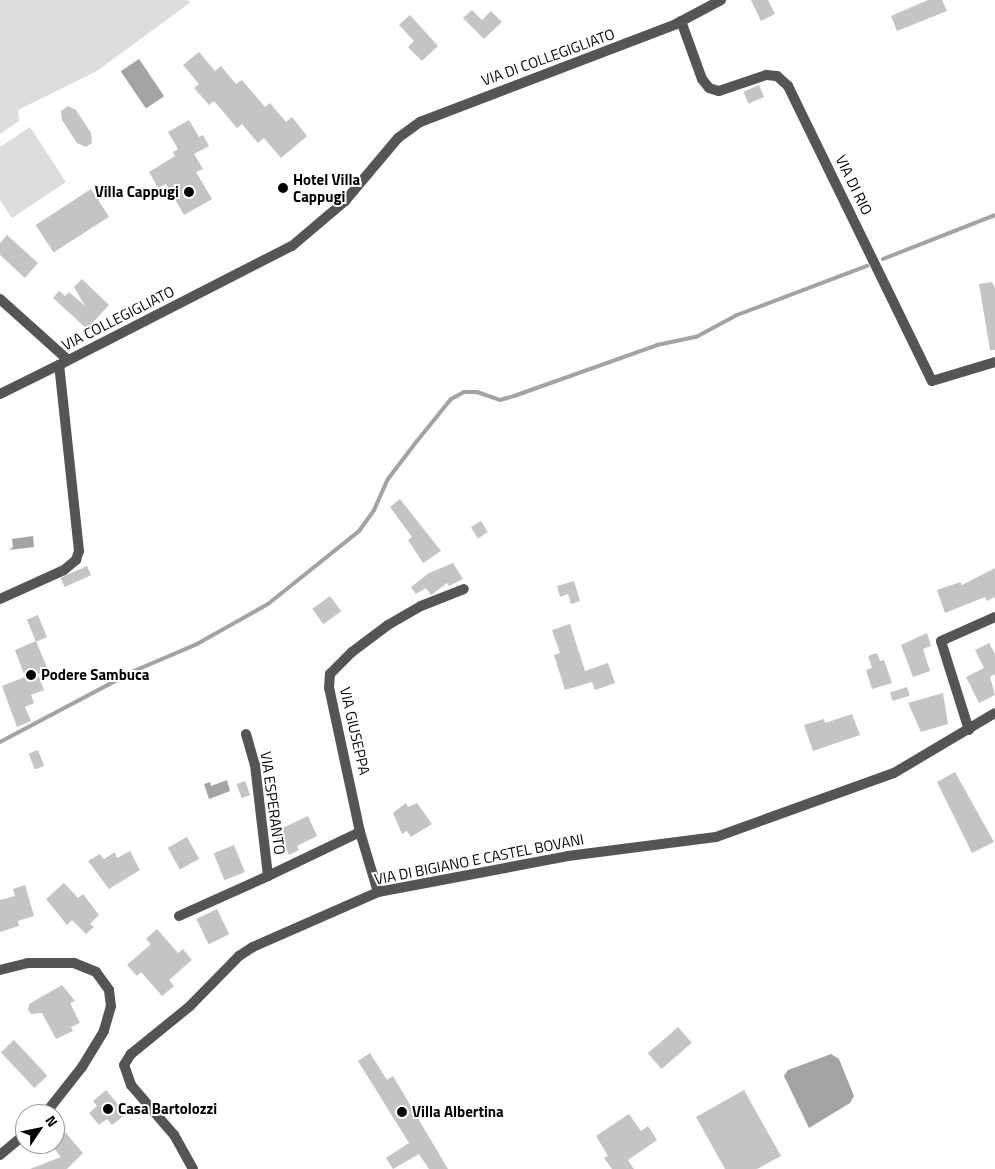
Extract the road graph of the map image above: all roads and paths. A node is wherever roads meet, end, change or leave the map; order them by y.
1 (721, 0) edge
2 (681, 21) junction
3 (389, 148) joint
4 (0, 299) edge
5 (995, 362) edge
6 (64, 363) junction
7 (0, 394) edge
8 (464, 589) dead end
9 (0, 599) edge
10 (995, 617) edge
11 (995, 713) edge
12 (969, 730) junction
13 (246, 734) dead end
14 (360, 832) junction
15 (268, 876) junction
16 (378, 892) junction
17 (179, 916) dead end
18 (0, 970) edge
19 (53, 1104) edge
20 (15, 1142) edge
21 (0, 1155) edge
22 (191, 1168) edge

1 - 2 street, VIA DI COLLEGIGLIATO
2 - 3 street, VIA DI COLLEGIGLIATO
2 - 5 street, VIA DI RIO
3 - 6 street, VIA COLLEGIGLIATO
4 - 6 street
6 - 7 street
6 - 9 street, VIA COLLEGIGLIATO
8 - 14 street, VIA GIUSEPPA
10 - 12 street
11 - 12 street, VIA DI BIGIANO E CASTEL BOVANI
12 - 16 street, VIA DI BIGIANO E CASTEL BOVANI
13 - 15 street, VIA ESPERANTO
14 - 15 street, VIA ESPERANTO
14 - 16 street, VIA GIUSEPPA
15 - 17 street, VIA ESPERANTO
16 - 22 street, VIA DI BIGIANO E CASTEL BOVANI
18 - 19 street
20 - 21 street

